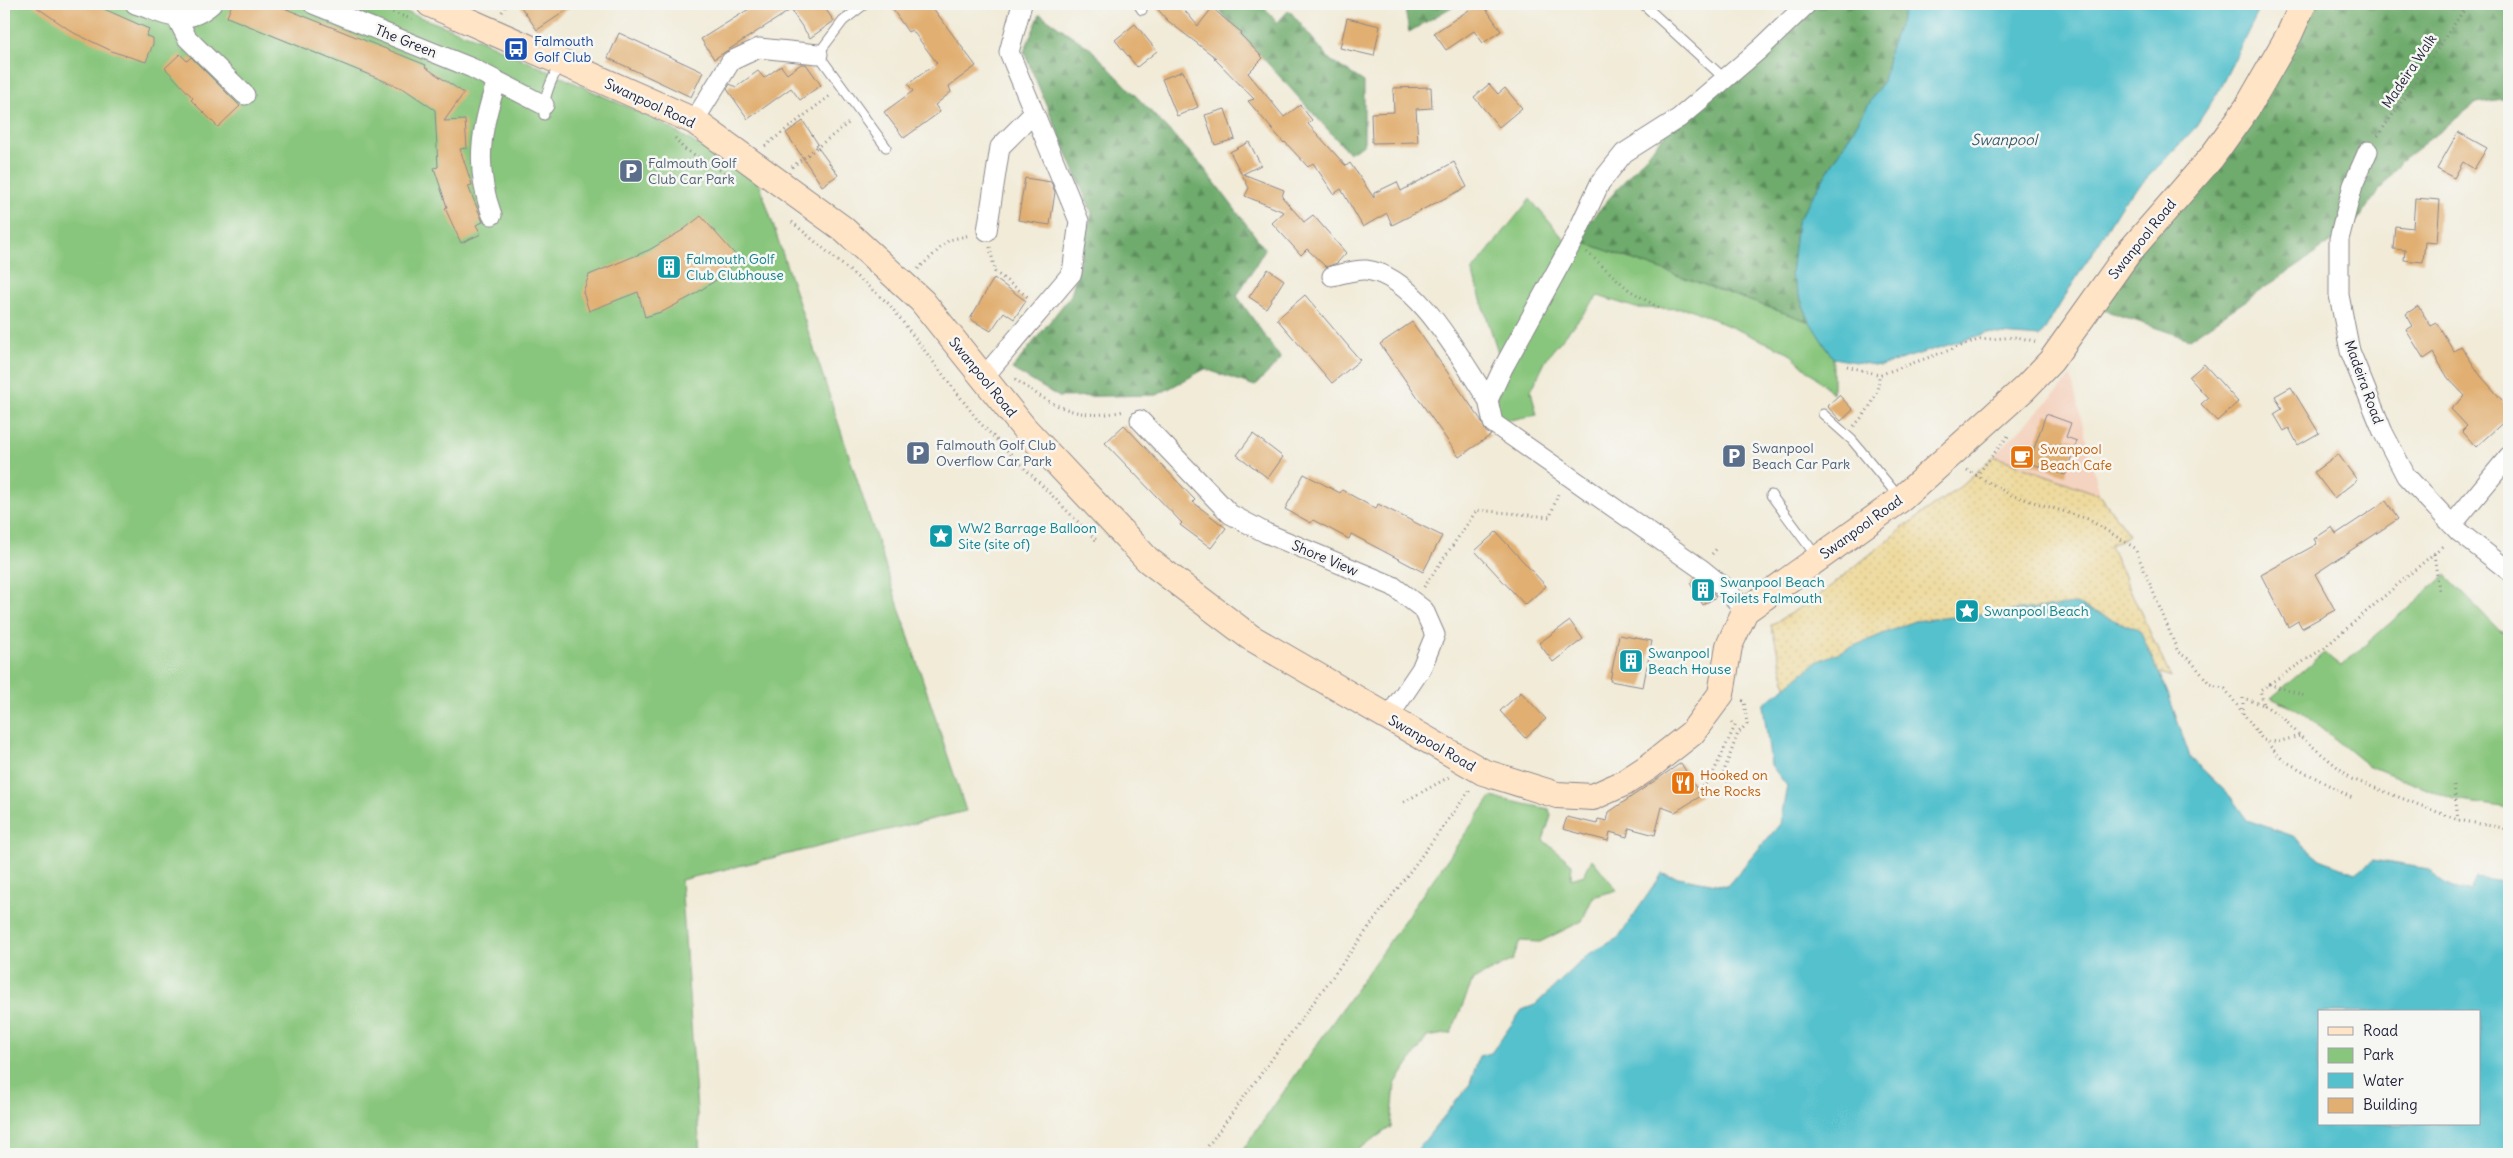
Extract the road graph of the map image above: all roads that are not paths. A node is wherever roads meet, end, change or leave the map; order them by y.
1 (135, 4) edge
2 (212, 4) edge
3 (313, 4) edge
4 (430, 4) edge
5 (865, 4) edge
6 (1022, 4) edge
7 (1643, 4) edge
8 (1807, 4) edge
9 (2303, 4) edge
10 (177, 18) junction
11 (818, 54) junction
12 (561, 62) junction
13 (1726, 79) junction
14 (497, 81) junction
15 (245, 95) dead end
16 (544, 110) joint
17 (1034, 113) junction
18 (694, 121) junction
19 (886, 148) dead end
20 (2368, 151) road end
21 (492, 215) dead end
22 (987, 231) road end
23 (1332, 276) dead end
24 (989, 371) junction
25 (1488, 400) junction
26 (1823, 414) dead end
27 (1132, 415) road end
28 (2509, 456) edge
29 (1771, 495) dead end
30 (1901, 499) junction
31 (2455, 529) junction
32 (1818, 560) junction
33 (2509, 571) edge
34 (1745, 611) junction
35 (1388, 718) junction

1 - 10 street
2 - 10 street
3 - 14 street, The Green
4 - 12 street, Swanpool Road
5 - 11 lane
6 - 17 street
7 - 13 lane
8 - 13 street
9 - 30 street, Swanpool Road
10 - 15 street
11 - 18 street
11 - 19 lane
12 - 16 lane
12 - 18 street, Swanpool Road
13 - 25 street
14 - 16 street, The Green
14 - 21 street
17 - 22 street
17 - 24 street
18 - 24 street, Swanpool Road
20 - 31 street, Madeira Road
23 - 25 street
24 - 35 street, Swanpool Road
25 - 34 street
26 - 30 lane
27 - 35 street, Shore View
28 - 31 street
29 - 32 lane
30 - 32 street, Swanpool Road
31 - 33 street, Madeira Road
32 - 34 street, Swanpool Road
34 - 35 street, Swanpool Road

